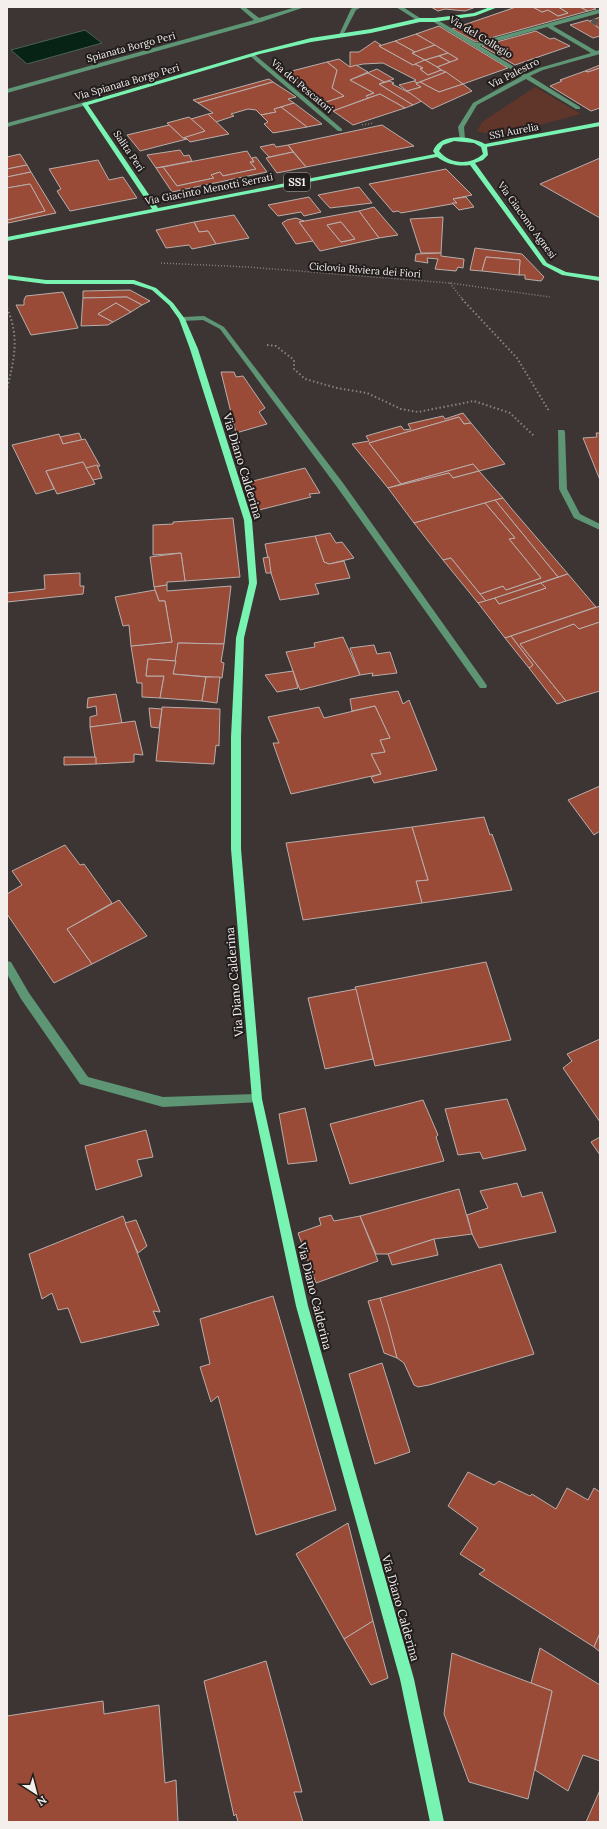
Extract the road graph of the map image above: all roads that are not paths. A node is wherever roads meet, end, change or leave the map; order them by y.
1 (242, 7) edge
2 (302, 7) edge
3 (359, 7) edge
4 (399, 7) edge
5 (495, 7) edge
6 (600, 11) edge
7 (585, 16) junction
8 (420, 20) junction
9 (434, 20) junction
10 (592, 20) tunnel mouth
11 (259, 21) junction
12 (549, 26) junction
13 (340, 36) junction
14 (477, 45) junction
15 (598, 53) edge
16 (252, 55) junction
17 (527, 76) junction
18 (7, 91) edge
19 (85, 104) junction
20 (578, 108) dead end
21 (600, 124) edge
22 (7, 125) edge
23 (340, 130) dead end
24 (462, 139) junction
25 (484, 146) junction
26 (438, 155) junction
27 (472, 163) junction
28 (156, 210) junction
29 (7, 238) edge
30 (7, 277) edge
31 (600, 279) edge
32 (182, 319) junction
33 (561, 432) road end
34 (600, 527) edge
35 (483, 686) dead end
36 (7, 965) edge
37 (257, 1099) junction
38 (437, 1822) edge

1 - 11 street
2 - 11 street, Spianata Borgo Peri
3 - 13 street
4 - 8 street
5 - 9 main road, Via Spianata Borgo Peri
6 - 7 street
7 - 10 street
7 - 12 street
8 - 9 main road, Via Spianata Borgo Peri
8 - 13 main road, Via Spianata Borgo Peri
9 - 14 street, Via del Collegio
11 - 18 street, Spianata Borgo Peri
12 - 14 street
12 - 15 street
13 - 16 main road, Via Spianata Borgo Peri
14 - 17 street, Via del Collegio
15 - 17 street, Via Palestro
16 - 19 main road, Via Spianata Borgo Peri
16 - 23 street, Via dei Pescatori
17 - 20 street, Via del Collegio
17 - 24 street, Via Palestro
19 - 22 street, Via Spianata Borgo Peri
19 - 28 main road, Salita Peri
21 - 25 main road, SS1 Aurelia
24 - 25 main road, SS1 Aurelia
24 - 26 main road, SS1 Aurelia
25 - 27 main road, SS1 Aurelia
26 - 27 main road
26 - 28 main road, Via Giacinto Menotti Serrati / SS1
27 - 31 main road, Via Giacomo Agnesi
28 - 29 main road, Via Giacinto Menotti Serrati / SS1
30 - 32 main road, Via Diano Calderina
32 - 35 street
32 - 37 main road, Via Diano Calderina
33 - 34 street
36 - 37 street
37 - 38 main road, Via Diano Calderina

